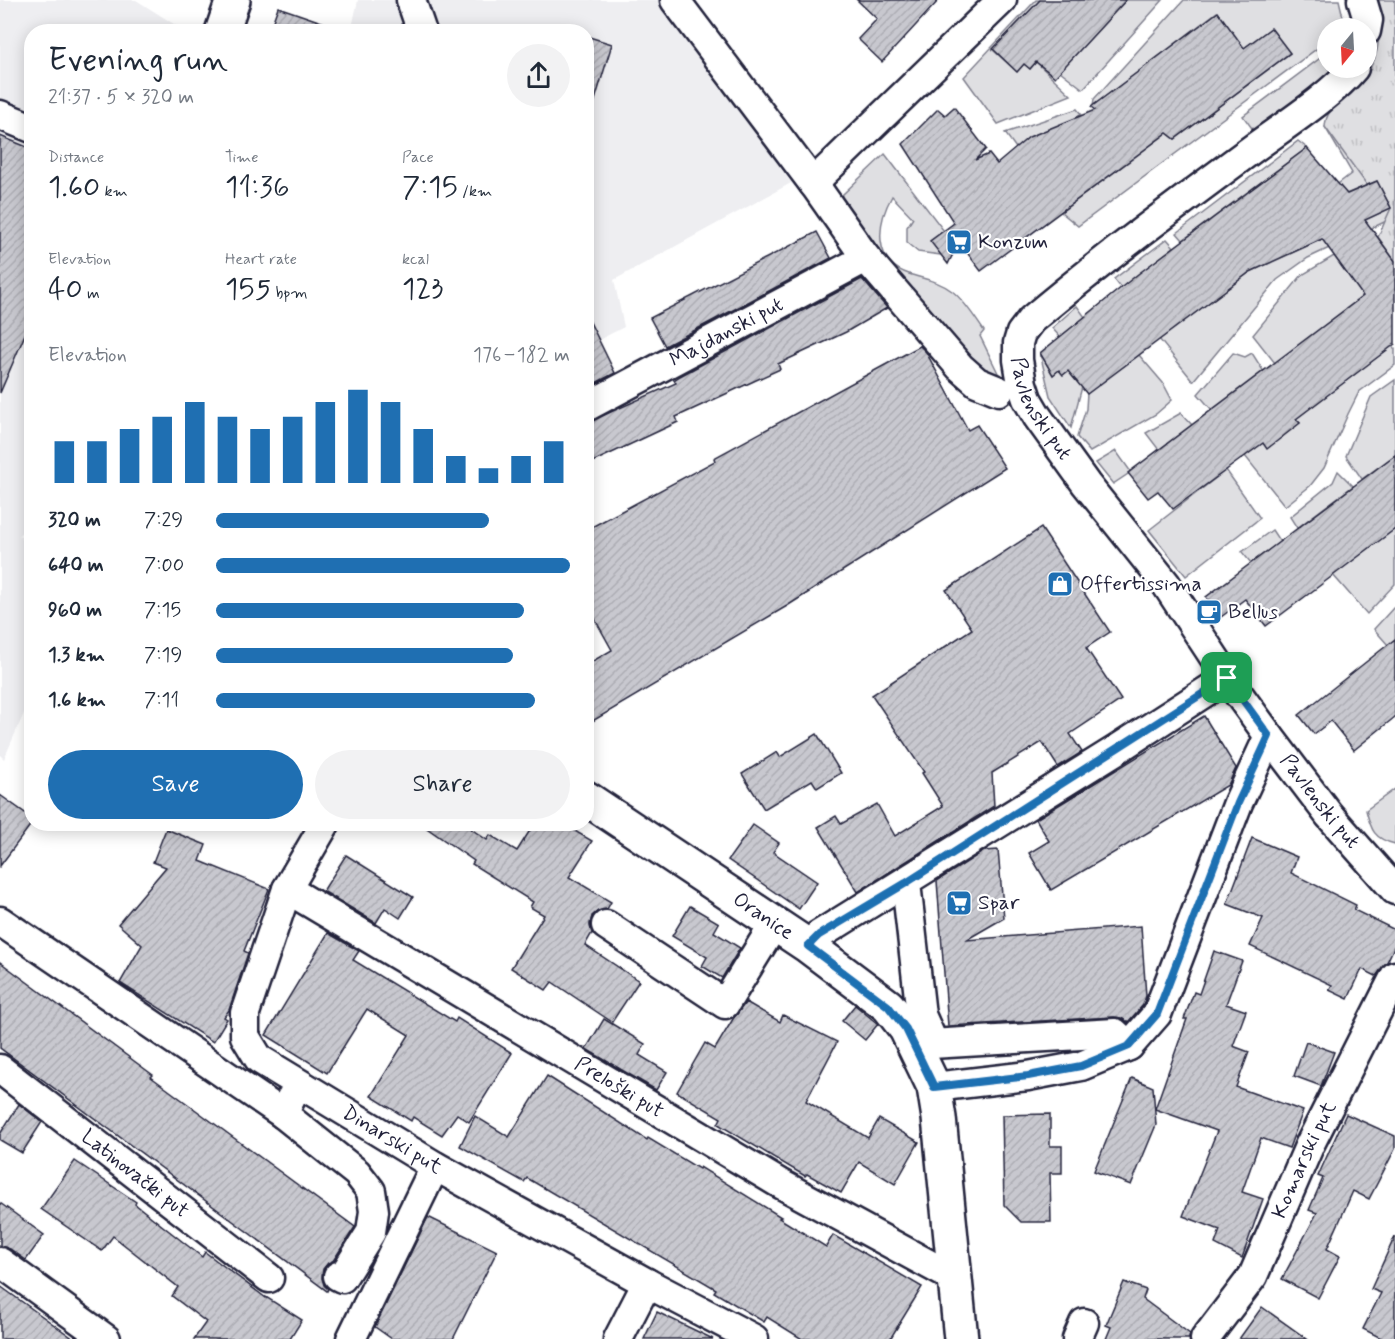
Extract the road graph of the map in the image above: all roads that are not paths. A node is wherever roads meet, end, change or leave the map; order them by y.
1 (233, 0) edge
2 (411, 0) edge
3 (675, 0) edge
4 (1002, 0) edge
5 (1362, 0) edge
6 (1367, 18) edge
7 (225, 24) edge
8 (419, 24) edge
9 (1345, 78) edge
10 (0, 115) edge
11 (24, 125) edge
12 (813, 183) junction
13 (866, 258) junction
14 (999, 391) dead end
15 (594, 403) edge
16 (1227, 678) junction
17 (1269, 736) junction
18 (594, 803) edge
19 (313, 831) edge
20 (906, 883) junction
21 (287, 889) junction
22 (1395, 890) edge
23 (0, 921) edge
24 (775, 923) junction
25 (606, 926) dead end
26 (808, 946) junction
27 (1395, 976) edge
28 (925, 1046) junction
29 (1129, 1046) junction
30 (0, 1069) edge
31 (299, 1083) junction
32 (934, 1087) junction
33 (283, 1114) junction
34 (435, 1166) junction
35 (0, 1262) edge
36 (338, 1276) dead end
37 (269, 1278) dead end
38 (956, 1279) junction
39 (653, 1286) junction
40 (106, 1339) edge
41 (351, 1339) edge
42 (618, 1339) edge
43 (633, 1339) edge
44 (754, 1339) edge
45 (961, 1339) edge
46 (1205, 1339) edge

1 - 7 main road
2 - 8 street
3 - 12 street
4 - 12 street
5 - 6 street
9 - 16 street, Pavlenski put
10 - 11 street
12 - 13 street
13 - 14 street
13 - 15 street, Majdanski put
16 - 17 street, Pavlenski put
16 - 20 street
17 - 22 street, Pavlenski put
17 - 29 street, Pavlenski put
18 - 24 main road, Oranice
19 - 21 street, Dinarski put
20 - 26 street
20 - 28 street
21 - 31 street, Dinarski put
21 - 38 street, Preloški put
23 - 33 street
24 - 25 street
24 - 26 main road, Oranice
26 - 28 main road, Oranice
27 - 46 street, Komarski put
28 - 29 street
28 - 32 main road, Oranice
29 - 32 street, Pavlenski put
30 - 37 street, Latinovački put
31 - 33 street
31 - 34 street, Dinarski put
32 - 38 main road, Oranice
33 - 36 street
34 - 39 street, Dinarski put
34 - 41 street
35 - 40 street
38 - 45 main road, Oranice
39 - 42 street
39 - 43 street
39 - 44 street, Dinarski put

